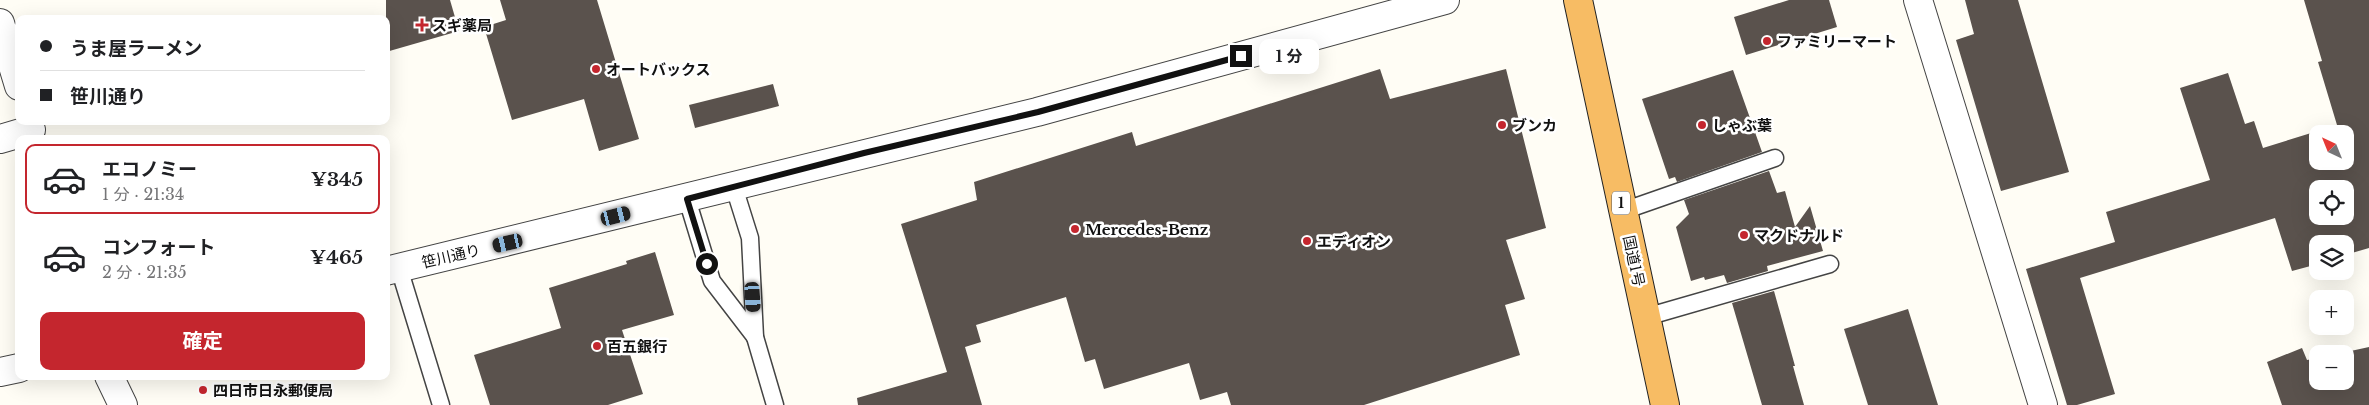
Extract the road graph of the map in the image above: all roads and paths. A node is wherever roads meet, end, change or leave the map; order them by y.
1 (1445, 0) edge
2 (1578, 0) edge
3 (1918, 0) edge
4 (0, 23) edge
5 (15, 73) edge
6 (32, 130) edge
7 (0, 139) edge
8 (1775, 158) dead end
9 (734, 187) junction
10 (687, 199) junction
11 (1623, 211) junction
12 (1830, 264) dead end
13 (393, 270) edge
14 (1646, 318) junction
15 (755, 337) junction
16 (15, 369) edge
17 (0, 372) edge
18 (110, 380) edge
19 (123, 405) edge
20 (441, 405) edge
21 (774, 405) edge
22 (1665, 405) edge
23 (2043, 405) edge

1 - 9 street, 笹川通り
2 - 11 highway, 国道1号 / 1
3 - 23 street
4 - 5 street
6 - 7 street
8 - 11 lane
9 - 10 street, 笹川通り
9 - 15 lane
10 - 13 street, 笹川通り
10 - 15 lane
11 - 14 highway, 国道1号 / 1
12 - 14 lane
13 - 20 lane
14 - 22 highway, 国道1号 / 1
15 - 21 lane
16 - 17 street
18 - 19 street

